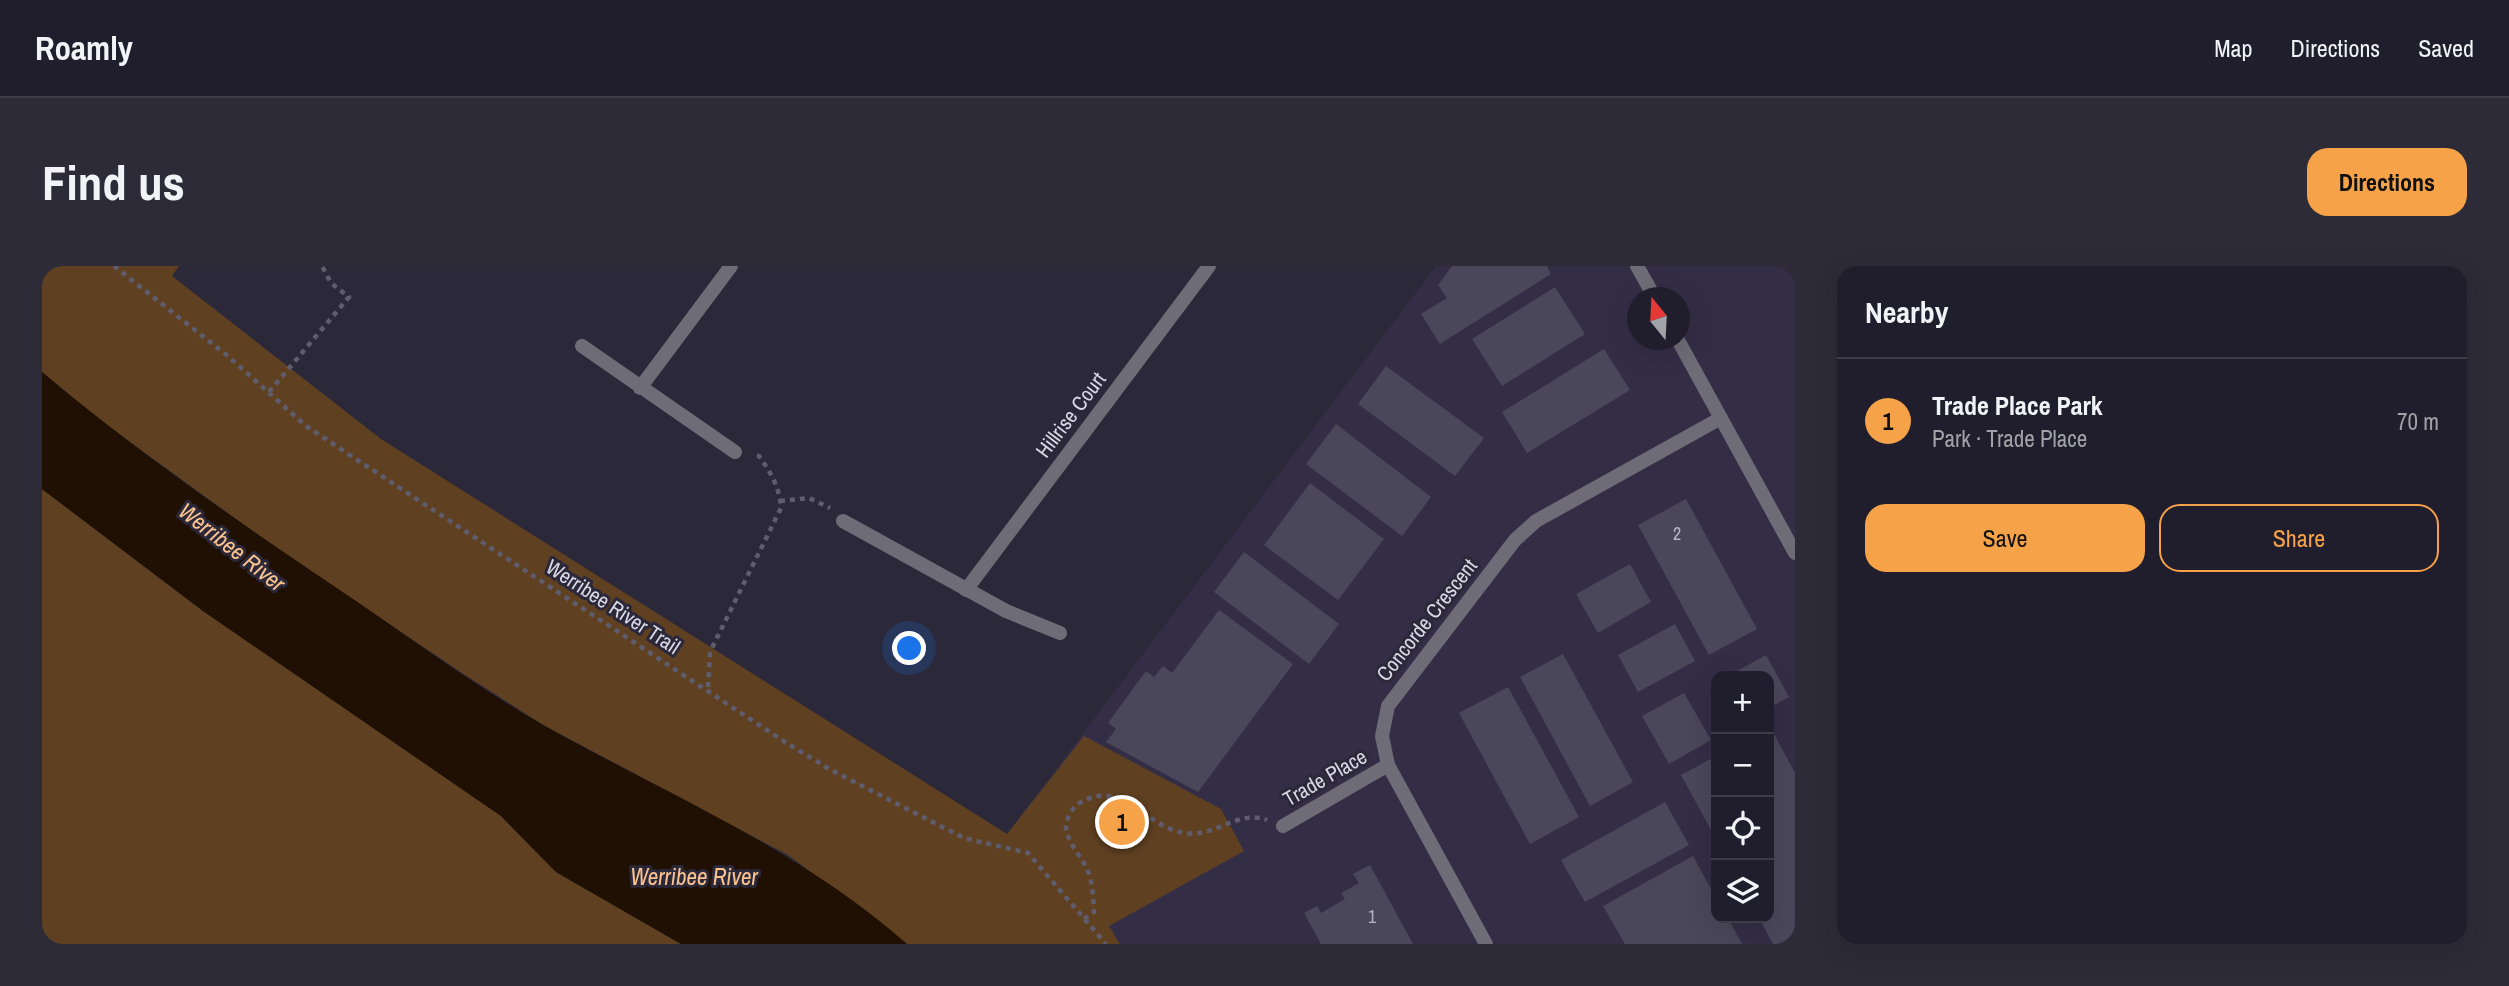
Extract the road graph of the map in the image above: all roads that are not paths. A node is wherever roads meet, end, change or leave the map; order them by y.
1 (732, 266) edge
2 (1209, 266) edge
3 (1637, 266) edge
4 (1649, 287) edge
5 (582, 346) dead end
6 (1684, 350) edge
7 (640, 388) junction
8 (1721, 418) junction
9 (735, 452) dead end
10 (844, 521) road end
11 (1795, 553) edge
12 (966, 590) junction
13 (1060, 633) dead end
14 (1388, 765) junction
15 (1283, 827) road end
16 (1486, 944) edge

1 - 7 street
2 - 12 street, Hillrise Court
3 - 4 street
5 - 7 street
6 - 8 street
7 - 9 street
8 - 11 street
8 - 14 street, Concorde Crescent
10 - 12 street
12 - 13 street
14 - 15 street, Trade Place
14 - 16 street, Concorde Crescent

